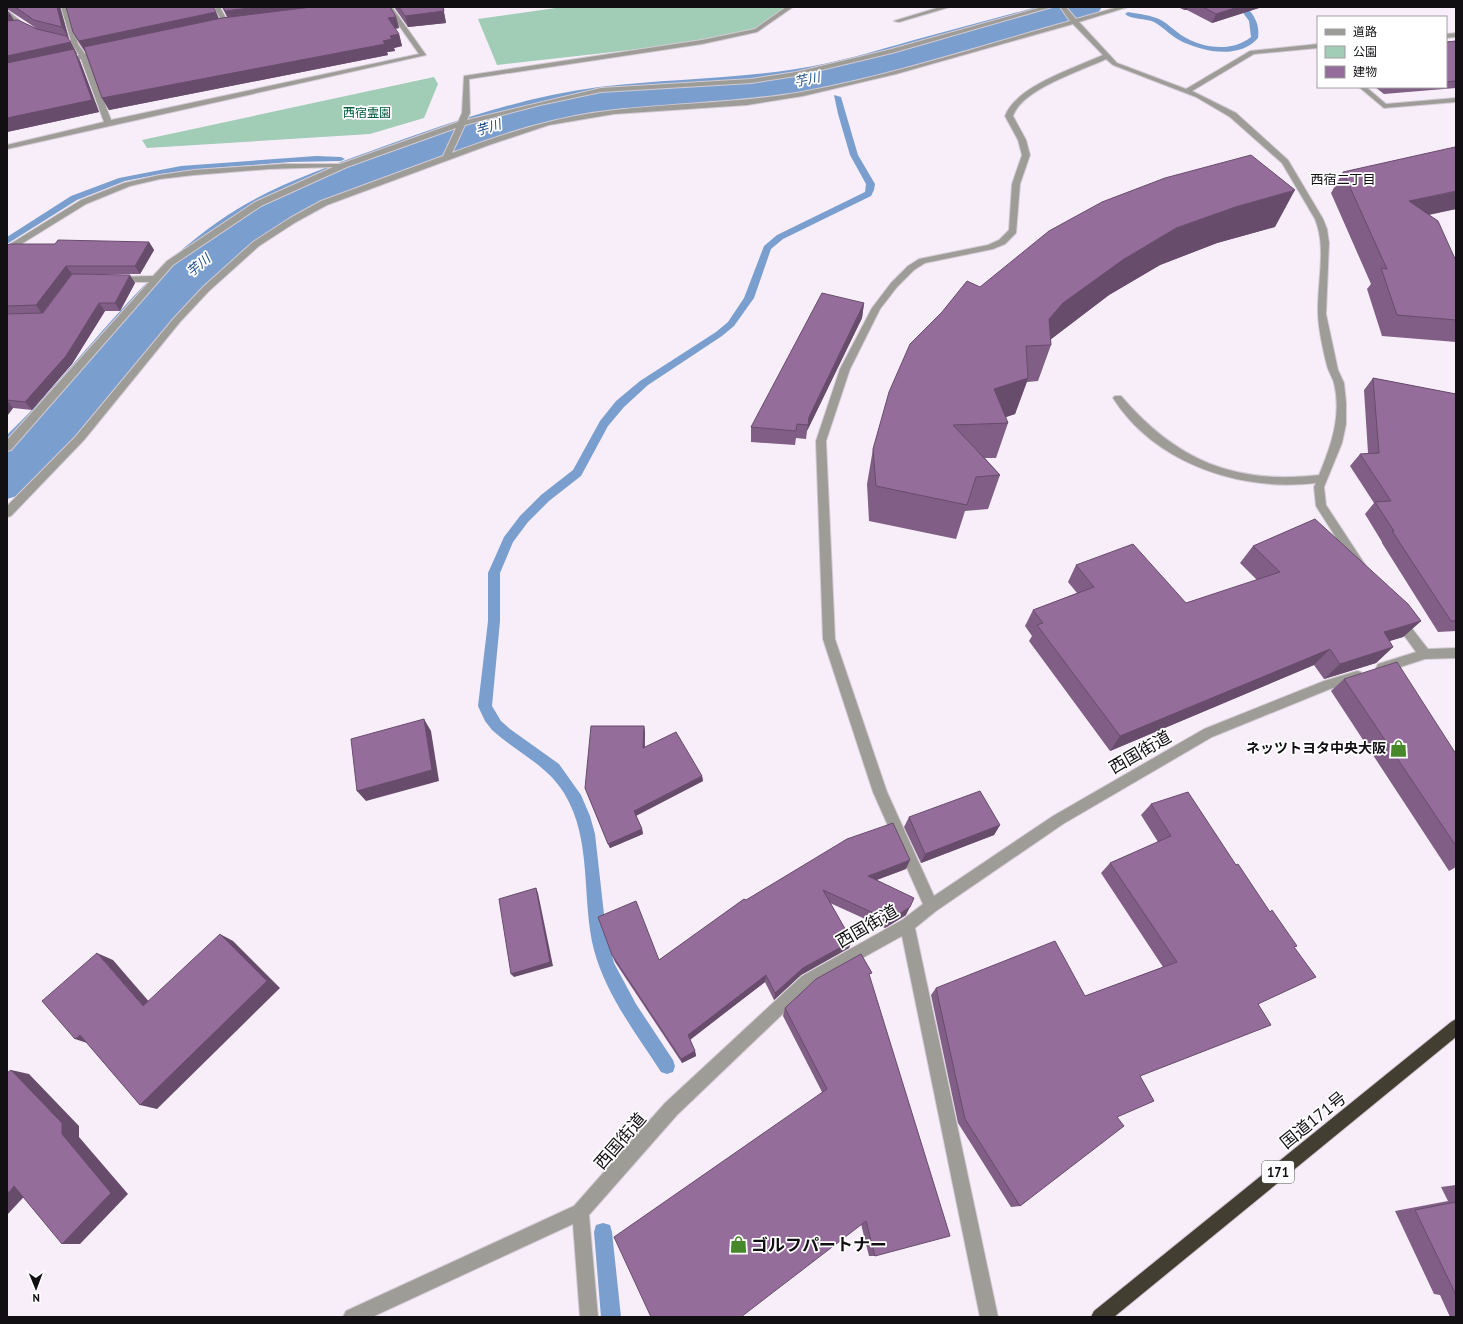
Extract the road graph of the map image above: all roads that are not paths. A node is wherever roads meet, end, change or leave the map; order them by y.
1 (64, 7) edge
2 (217, 7) edge
3 (389, 7) edge
4 (790, 7) edge
5 (947, 7) edge
6 (1049, 7) edge
7 (1063, 7) edge
8 (1125, 7) edge
9 (7, 12) edge
10 (1072, 19) junction
11 (897, 21) dead end
12 (235, 25) edge
13 (227, 26) junction
14 (220, 27) edge
15 (25, 28) junction
16 (13, 30) edge
17 (32, 32) edge
18 (1317, 47) edge
19 (114, 50) edge
20 (84, 56) junction
21 (1107, 56) junction
22 (53, 63) edge
23 (1363, 88) edge
24 (1188, 91) junction
25 (1456, 100) edge
26 (108, 123) junction
27 (460, 127) junction
28 (7, 147) edge
29 (446, 158) junction
30 (344, 164) junction
31 (7, 249) edge
32 (106, 279) edge
33 (153, 280) junction
34 (1118, 398) dead end
35 (8, 445) edge
36 (1323, 478) junction
37 (7, 513) edge
38 (1366, 576) edge
39 (1393, 612) edge
40 (1456, 653) edge
41 (1425, 654) junction
42 (931, 906) junction
43 (907, 925) junction
44 (1456, 1027) edge
45 (580, 1212) junction
46 (352, 1317) edge
47 (589, 1317) edge
48 (989, 1317) edge
49 (1100, 1317) edge

1 - 20 street
2 - 13 street
3 - 26 street
4 - 27 street
5 - 11 street
6 - 27 street
7 - 10 street
8 - 10 street
9 - 15 street
10 - 21 street
10 - 29 street
12 - 13 street
13 - 14 street
15 - 16 street
15 - 17 street
18 - 24 street
19 - 20 street
20 - 22 street
20 - 26 street
21 - 24 street
21 - 42 street
23 - 25 street
24 - 36 street
26 - 28 street
27 - 29 street
27 - 30 street
29 - 37 street
30 - 31 street
30 - 33 street
32 - 33 street
33 - 35 street
34 - 36 street
36 - 38 street
39 - 41 street
40 - 41 street, 西国街道
41 - 42 street, 西国街道
42 - 43 street, 西国街道
43 - 45 street, 西国街道
43 - 48 street
44 - 49 highway, 国道171号 / 171
45 - 46 street, 西国街道
45 - 47 street

